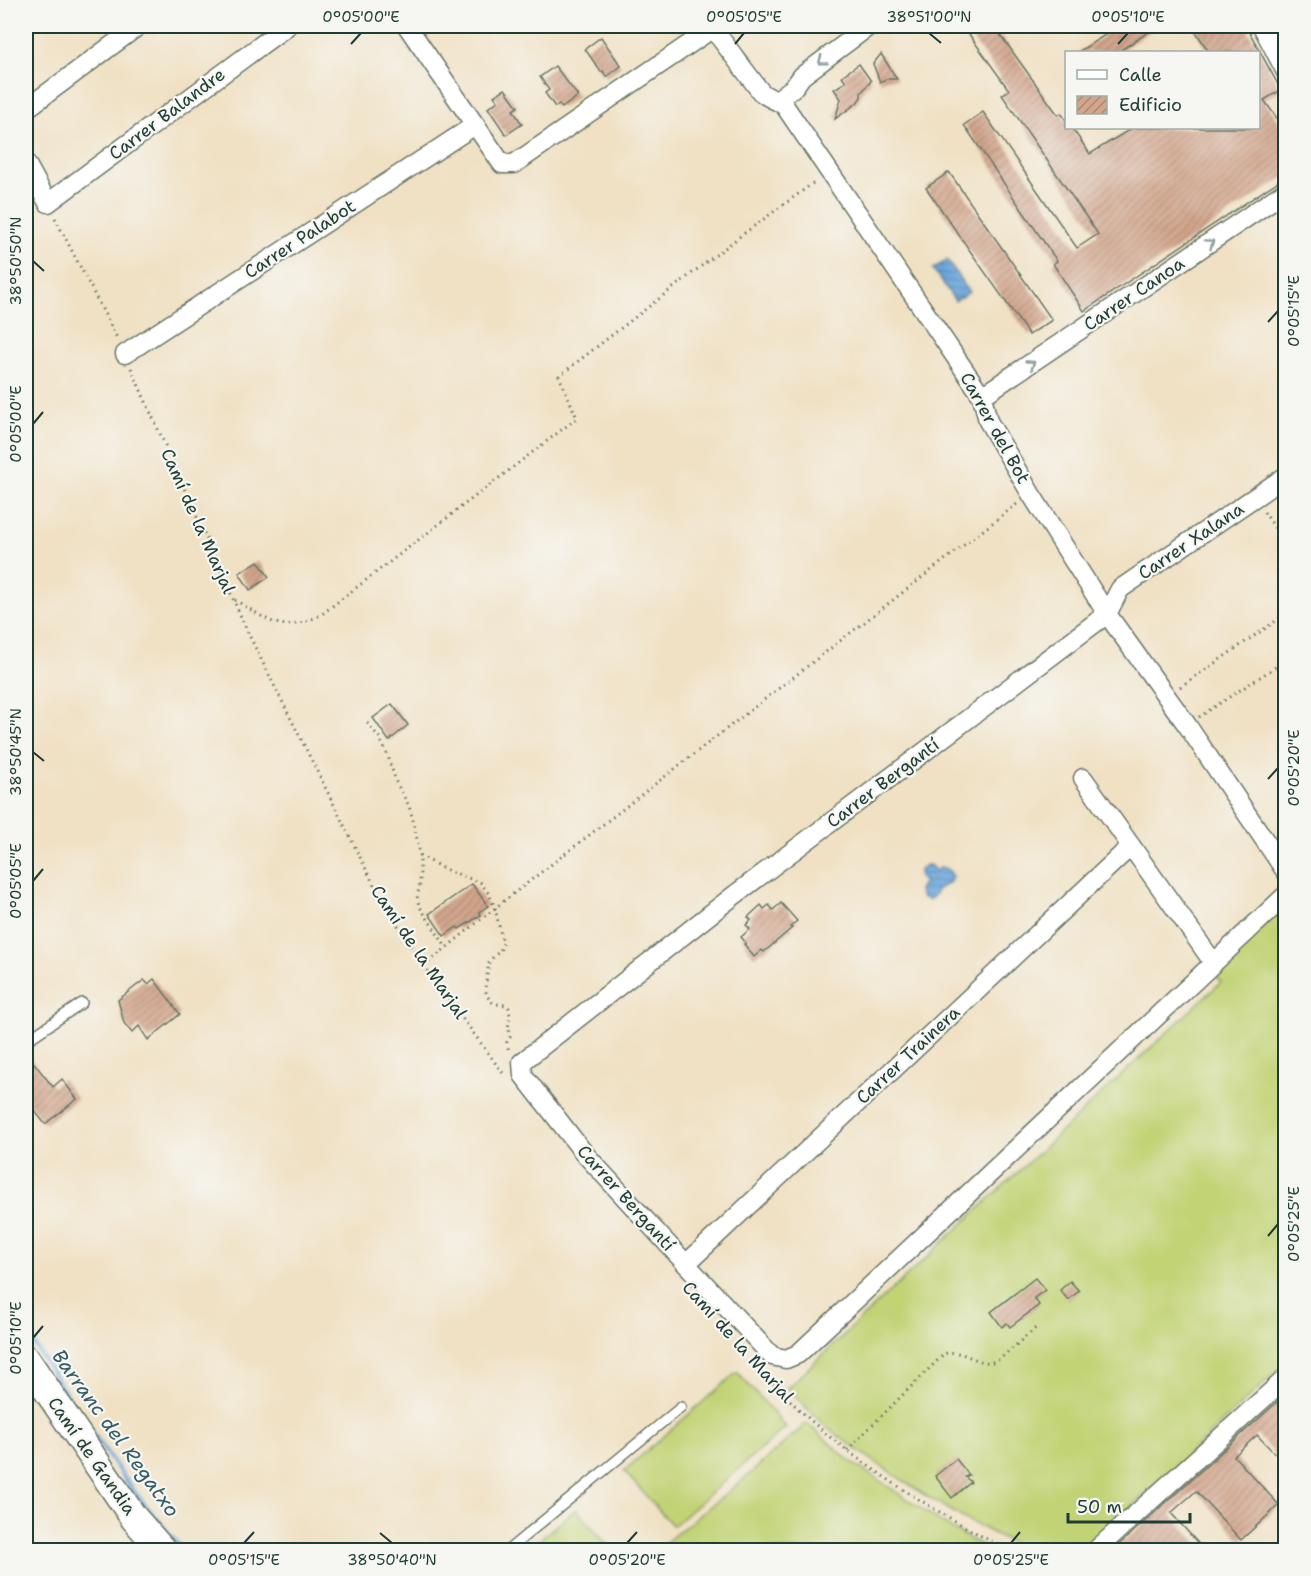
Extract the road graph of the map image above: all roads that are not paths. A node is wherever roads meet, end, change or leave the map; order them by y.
1 (138, 26) edge
2 (287, 26) edge
3 (407, 26) edge
4 (869, 26) edge
5 (1262, 26) edge
6 (712, 27) edge
7 (1286, 72) edge
8 (777, 100) junction
9 (26, 109) edge
10 (475, 125) junction
11 (26, 163) edge
12 (1286, 192) edge
13 (124, 354) road end
14 (982, 396) junction
15 (1286, 477) edge
16 (1107, 614) junction
17 (1083, 778) dead end
18 (1131, 846) junction
19 (1286, 872) edge
20 (1286, 895) edge
21 (1213, 962) junction
22 (82, 1003) dead end
23 (26, 1041) edge
24 (686, 1264) junction
25 (26, 1359) edge
26 (1286, 1378) edge
27 (681, 1407) dead end
28 (162, 1551) edge
29 (508, 1551) edge
30 (1096, 1551) edge

1 - 9 street
2 - 11 street, Carrer Balandre
3 - 10 street
4 -> 8 street
5 - 7 street
6 - 8 street, Carrer del Bot
6 - 10 street
8 - 14 street, Carrer del Bot
10 - 13 street, Carrer Palabot
14 -> 12 street, Carrer Canoa
14 - 16 street, Carrer del Bot
15 - 16 street, Carrer Xalana
16 - 19 street, Carrer del Bot
16 - 24 street, Carrer Bergantí
17 - 18 street
18 - 21 street
18 - 24 street, Carrer Trainera
20 - 21 street, Carrer Bergantí
21 - 24 street, Carrer Bergantí
22 - 23 lane
25 - 28 main road, Camí de Gandia
26 - 30 street
27 - 29 lane

